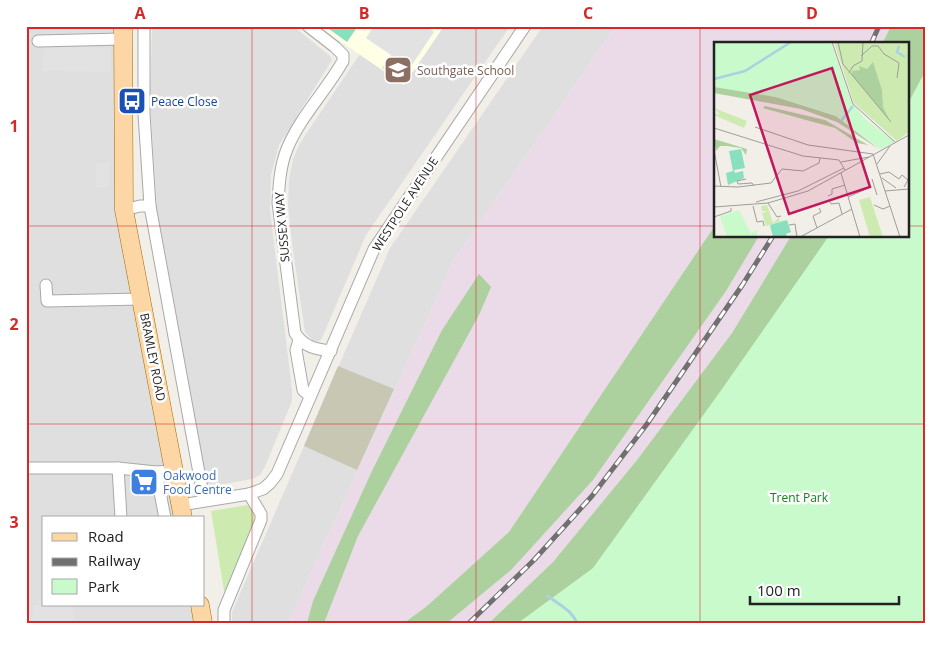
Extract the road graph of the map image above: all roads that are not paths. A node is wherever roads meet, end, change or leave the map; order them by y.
1 (144, 26) edge
2 (308, 26) edge
3 (526, 26) edge
4 (122, 33) edge
5 (38, 42) dead end
6 (150, 206) junction
7 (124, 210) junction
8 (46, 285) dead end
9 (141, 299) junction
10 (299, 340) junction
11 (331, 351) junction
12 (310, 396) junction
13 (26, 468) edge
14 (118, 468) junction
15 (174, 471) junction
16 (156, 472) junction
17 (249, 494) junction
18 (204, 500) junction
19 (182, 511) edge
20 (121, 516) edge
21 (165, 516) edge
22 (200, 606) edge
23 (203, 623) edge
24 (224, 623) edge

1 - 6 street, BRAMLEY ROAD
2 - 10 street, SUSSEX WAY
3 - 11 street, WESTPOLE AVENUE
4 - 5 street
4 - 7 main road, BRAMLEY ROAD
6 - 7 street
6 - 18 street, BRAMLEY ROAD
7 - 9 main road, BRAMLEY ROAD
8 - 9 street
9 - 15 main road, BRAMLEY ROAD
10 - 11 street
10 - 12 street, SUSSEX WAY
11 - 12 street, WESTPOLE AVENUE
12 - 17 street, BRAMLEY ROAD
13 - 14 street
14 - 16 street
14 - 20 street
15 - 16 street
15 - 19 main road, BRAMLEY ROAD
16 - 21 street
17 - 18 street, BRAMLEY ROAD
17 - 24 street
18 - 19 street, BRAMLEY ROAD
22 - 23 main road

